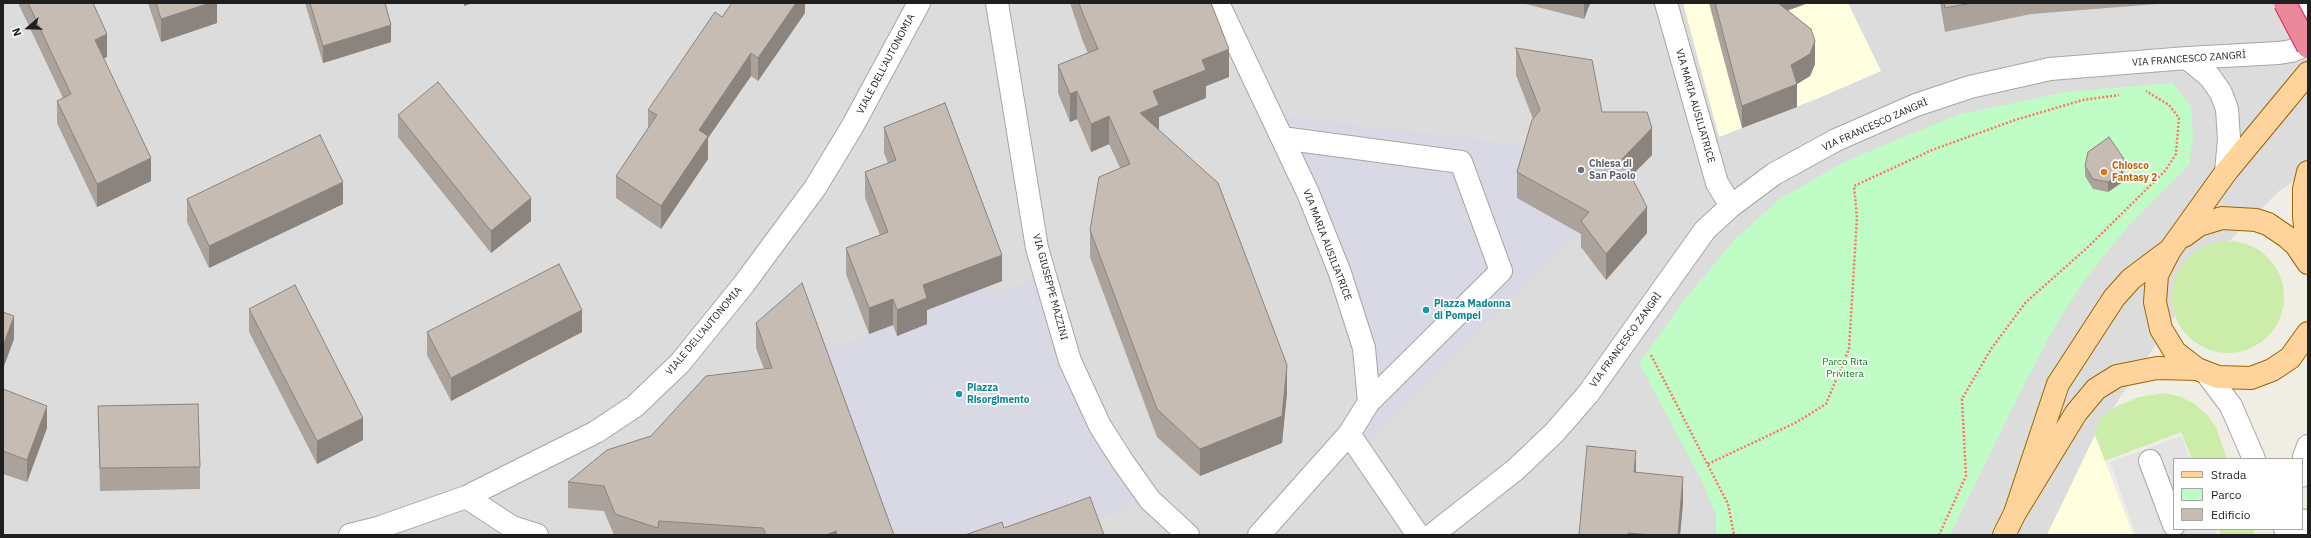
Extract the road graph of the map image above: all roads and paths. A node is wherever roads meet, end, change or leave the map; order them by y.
1 (919, 3) edge
2 (997, 3) edge
3 (1218, 3) edge
4 (1666, 3) edge
5 (2285, 3) edge
6 (2300, 3) edge
7 (2308, 6) edge
8 (2308, 46) edge
9 (2187, 58) junction
10 (2308, 73) edge
11 (2145, 91) dead end
12 (2122, 94) dead end
13 (1282, 138) junction
14 (2226, 172) junction
15 (2308, 172) edge
16 (1731, 206) junction
17 (2175, 245) junction
18 (2308, 255) edge
19 (2308, 263) edge
20 (2308, 333) edge
21 (1630, 335) junction
22 (2202, 372) junction
23 (1369, 402) junction
24 (1349, 434) junction
25 (2308, 446) edge
26 (2254, 458) edge
27 (2150, 461) dead end
28 (1708, 464) junction
29 (2303, 466) edge
30 (466, 497) junction
31 (2015, 513) junction
32 (2173, 522) edge
33 (2303, 524) edge
34 (350, 535) edge
35 (537, 535) edge
36 (1188, 535) edge
37 (1259, 535) edge
38 (1418, 535) edge
39 (1432, 535) edge
40 (1734, 535) edge
41 (1939, 535) edge
42 (2004, 535) edge
43 (2306, 535) edge

1 - 30 street, VIALE DELL'AUTONOMIA
2 - 36 street, VIA GIUSEPPE MAZZINI
3 - 13 street, VIA MARIA AUSILIATRICE
4 - 16 street, VIA MARIA AUSILIATRICE
5 - 8 highway, bridge
6 - 7 street
8 - 9 street, VIA FRANCESCO ZANGRÌ
9 - 14 street
9 - 16 street, VIA FRANCESCO ZANGRÌ
10 - 14 main road
11 - 41 path
12 - 28 path
13 - 23 street, VIA MARIA AUSILIATRICE
13 - 23 street
14 - 17 main road
15 - 18 main road
16 - 21 street, VIA FRANCESCO ZANGRÌ
17 - 19 main road
17 - 22 main road
17 - 31 main road
20 - 22 main road
21 - 28 path
21 - 39 street, VIA FRANCESCO ZANGRÌ
22 - 26 street
22 - 31 main road
23 - 24 street
24 - 37 street
24 - 38 street
25 - 29 street
27 - 32 street
28 - 40 path
30 - 34 street, VIALE DELL'AUTONOMIA
30 - 35 street
31 - 42 main road
33 - 43 street

